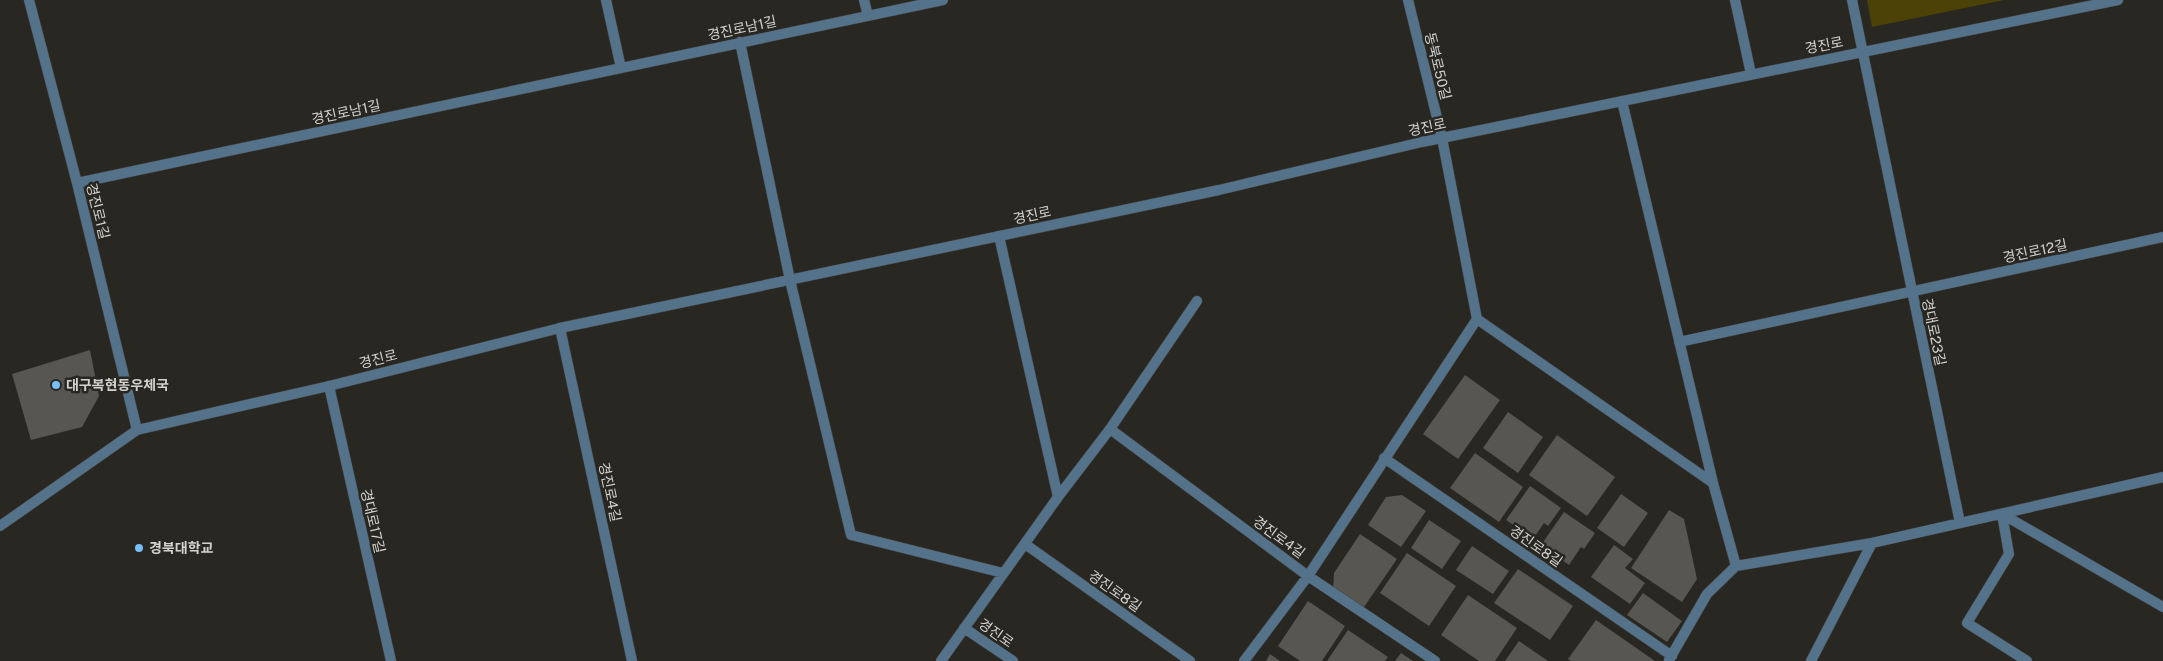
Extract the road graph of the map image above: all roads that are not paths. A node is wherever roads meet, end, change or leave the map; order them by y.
1 (29, 0) edge
2 (606, 0) edge
3 (864, 0) edge
4 (943, 0) edge
5 (1408, 0) edge
6 (1735, 0) edge
7 (1852, 0) edge
8 (2118, 0) edge
9 (868, 16) junction
10 (740, 42) junction
11 (1862, 51) junction
12 (621, 68) junction
13 (1751, 74) junction
14 (1622, 101) junction
15 (1442, 138) junction
16 (77, 183) junction
17 (999, 236) junction
18 (2163, 237) edge
19 (790, 280) junction
20 (1912, 292) junction
21 (1197, 301) dead end
22 (1477, 319) junction
23 (560, 328) junction
24 (1680, 342) junction
25 (329, 386) junction
26 (1110, 429) junction
27 (137, 430) junction
28 (1384, 458) junction
29 (2163, 477) edge
30 (1713, 483) junction
31 (1058, 497) junction
32 (2002, 514) junction
33 (1960, 523) junction
34 (0, 526) edge
35 (1872, 543) junction
36 (1025, 544) junction
37 (1736, 566) junction
38 (1004, 573) junction
39 (1308, 576) junction
40 (2163, 607) edge
41 (964, 628) junction
42 (1670, 658) edge
43 (391, 661) edge
44 (632, 661) edge
45 (941, 661) edge
46 (1013, 661) edge
47 (1190, 661) edge
48 (1244, 661) edge
49 (1436, 661) edge
50 (1811, 661) edge
51 (2027, 661) edge

1 - 16 street, 경진로1길
2 - 12 street
3 - 9 street
4 - 9 street, 경진로남1길
5 - 15 street, 동북로50길
6 - 13 street
7 - 11 street, 경진로
8 - 11 street, 경진로
9 - 10 street, 경진로남1길
10 - 12 street, 경진로남1길
10 - 19 street
11 - 13 street, 경진로
11 - 20 street, 경진로
12 - 16 street, 경진로남1길
13 - 14 street, 경진로
14 - 15 street, 경진로
14 - 24 street
15 - 17 street, 경진로
15 - 22 street
16 - 27 street, 경진로1길
17 - 19 street, 경진로
17 - 31 street, 경진로
18 - 20 street, 경진로12길
19 - 23 street, 경진로
19 - 38 street
20 - 24 street, 경대로23길
20 - 33 street, 경대로23길
21 - 26 street
22 - 28 street
22 - 30 street
23 - 25 street, 경진로
23 - 44 street, 경진로4길
24 - 30 street
25 - 27 street, 경진로
25 - 43 street, 경대로17길
26 - 31 street
26 - 39 street, 경진로4길
27 - 34 street, 경진로
28 - 39 street
28 - 42 street, 경진로8길
29 - 32 street
30 - 37 street
31 - 36 street
32 - 33 street
32 - 40 street
32 - 51 street
33 - 35 street
35 - 37 street
35 - 50 street
36 - 38 street
36 - 47 street, 경진로8길
37 - 42 street
38 - 41 street
39 - 48 street
39 - 49 street, 경진로4길
41 - 45 street
41 - 46 street, 경진로

